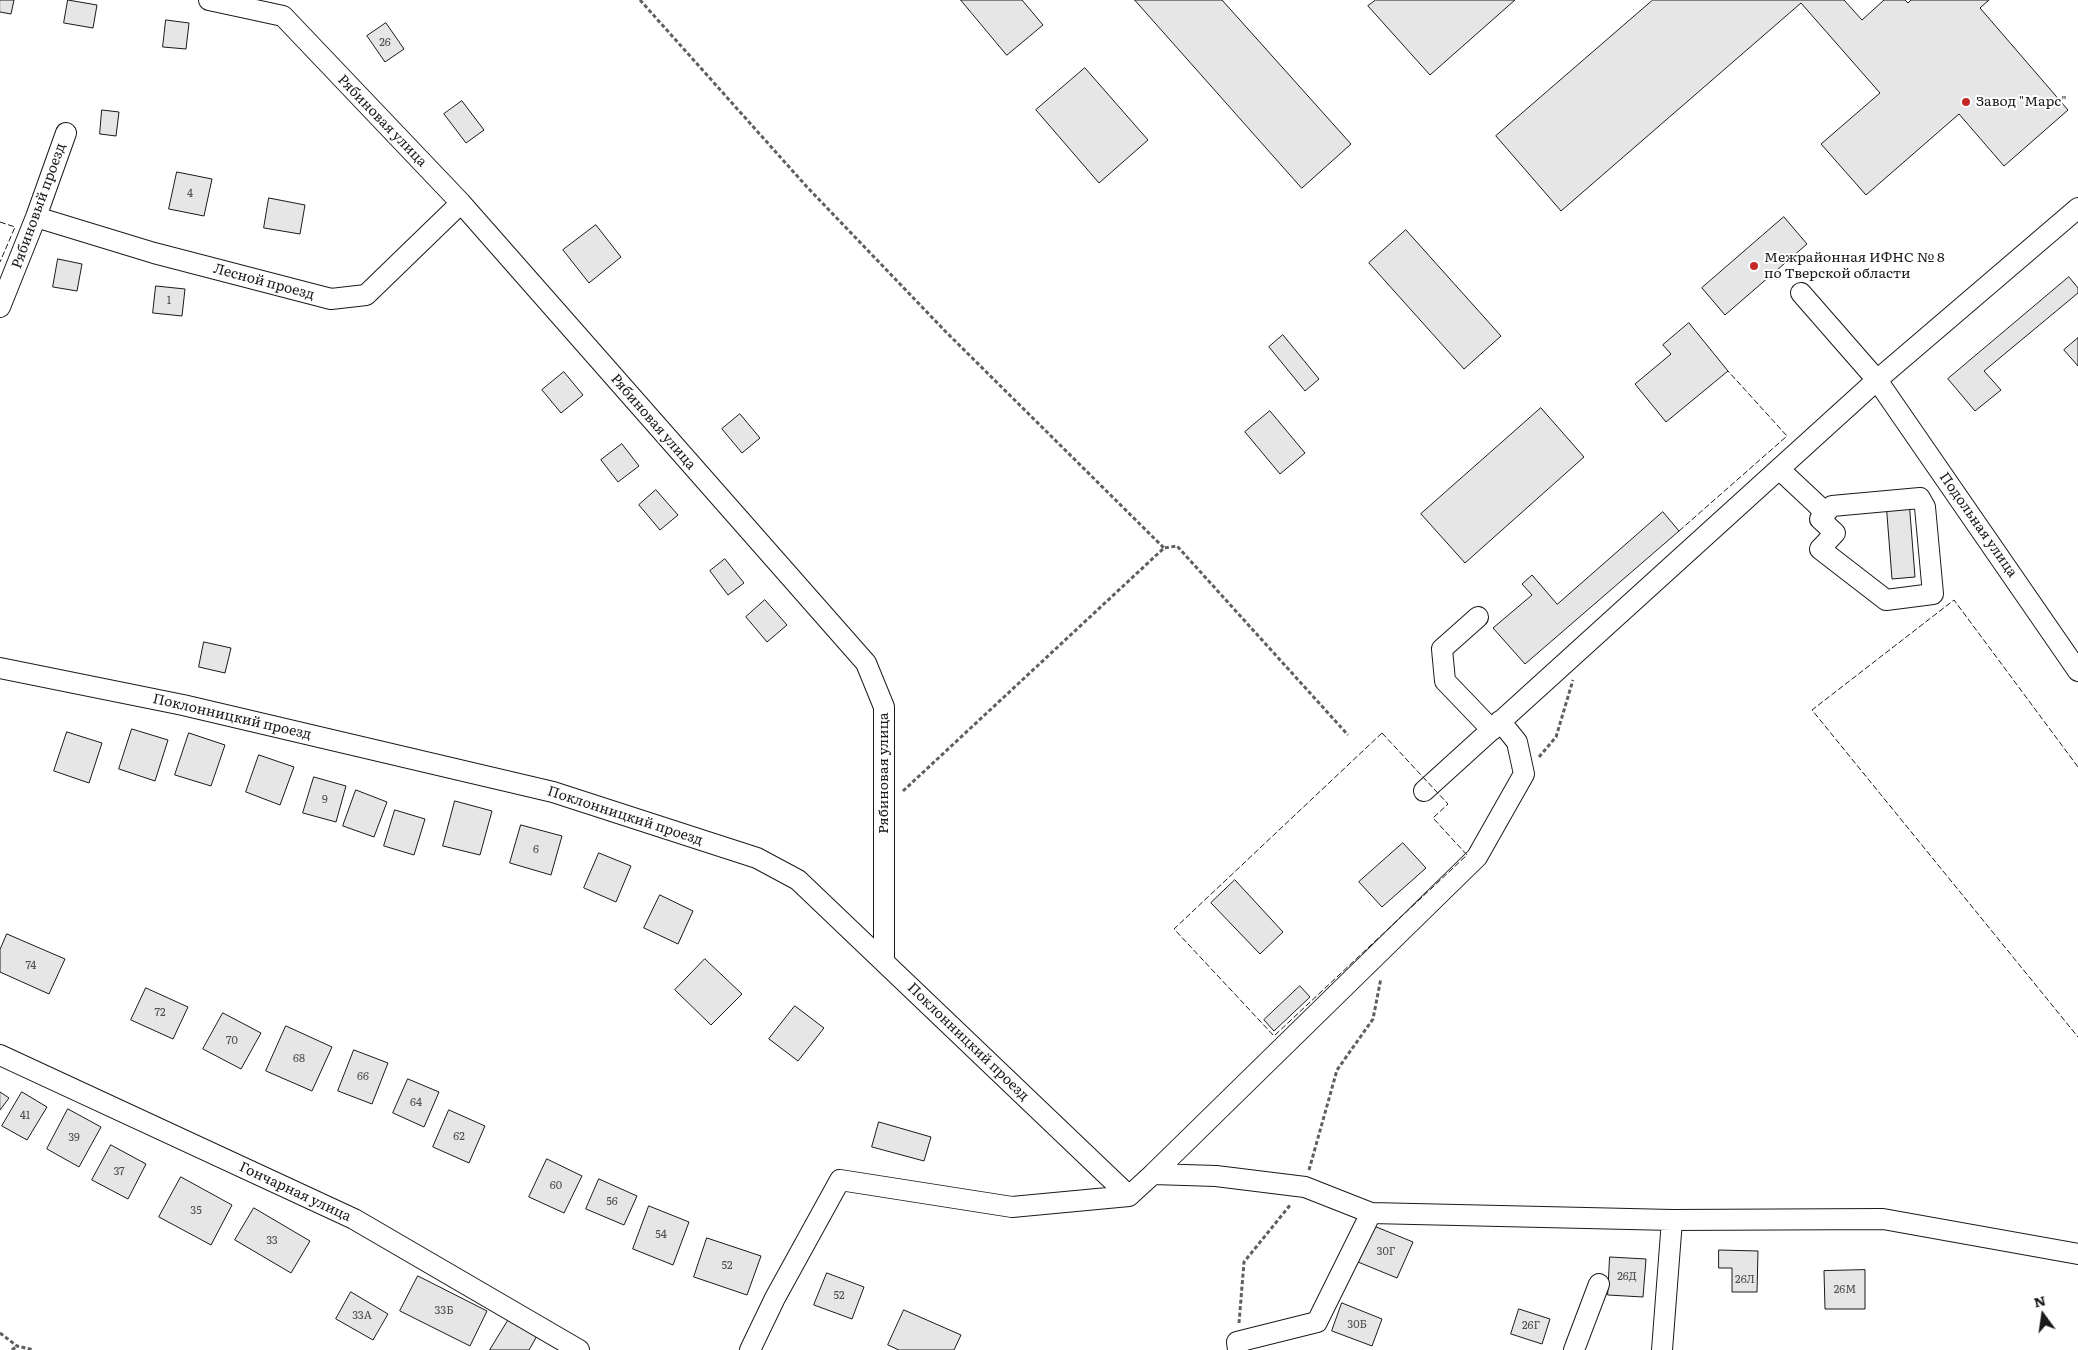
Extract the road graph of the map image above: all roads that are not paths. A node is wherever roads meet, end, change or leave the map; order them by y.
1 (210, 0) edge
2 (66, 132) dead end
3 (461, 203) junction
4 (2078, 208) edge
5 (36, 217) junction
6 (1801, 293) dead end
7 (0, 307) edge
8 (1877, 380) junction
9 (1779, 468) junction
10 (1953, 490) junction
11 (1925, 507) junction
12 (1826, 513) junction
13 (1478, 617) dead end
14 (0, 668) edge
15 (2078, 671) edge
16 (1496, 726) junction
17 (1424, 792) dead end
18 (884, 962) junction
19 (0, 1055) edge
20 (1154, 1174) junction
21 (1128, 1196) junction
22 (1371, 1213) junction
23 (1672, 1220) junction
24 (2078, 1254) edge
25 (1599, 1284) dead end
26 (1238, 1346) edge
27 (579, 1350) edge
28 (750, 1350) edge
29 (1574, 1350) edge
30 (1662, 1350) edge

1 - 3 street, Рябиновая улица
2 - 5 street, Рябиновый проезд
3 - 5 street, Лесной проезд
3 - 18 street, Рябиновая улица
4 - 8 street
5 - 7 street, Рябиновый проезд
6 - 8 street, Подольная улица
8 - 9 street
8 - 10 street, Подольная улица
9 - 12 street
9 - 16 street
10 - 11 street
10 - 15 street, Подольная улица
11 - 12 street
11 - 12 street
13 - 16 street
14 - 18 street, Поклонницкий проезд
16 - 17 street
16 - 20 street
18 - 21 street, Поклонницкий проезд
19 - 27 street, Гончарная улица
20 - 21 street
20 - 22 street
21 - 28 street
22 - 23 street
22 - 26 street
23 - 24 street
23 - 30 street
25 - 29 street

